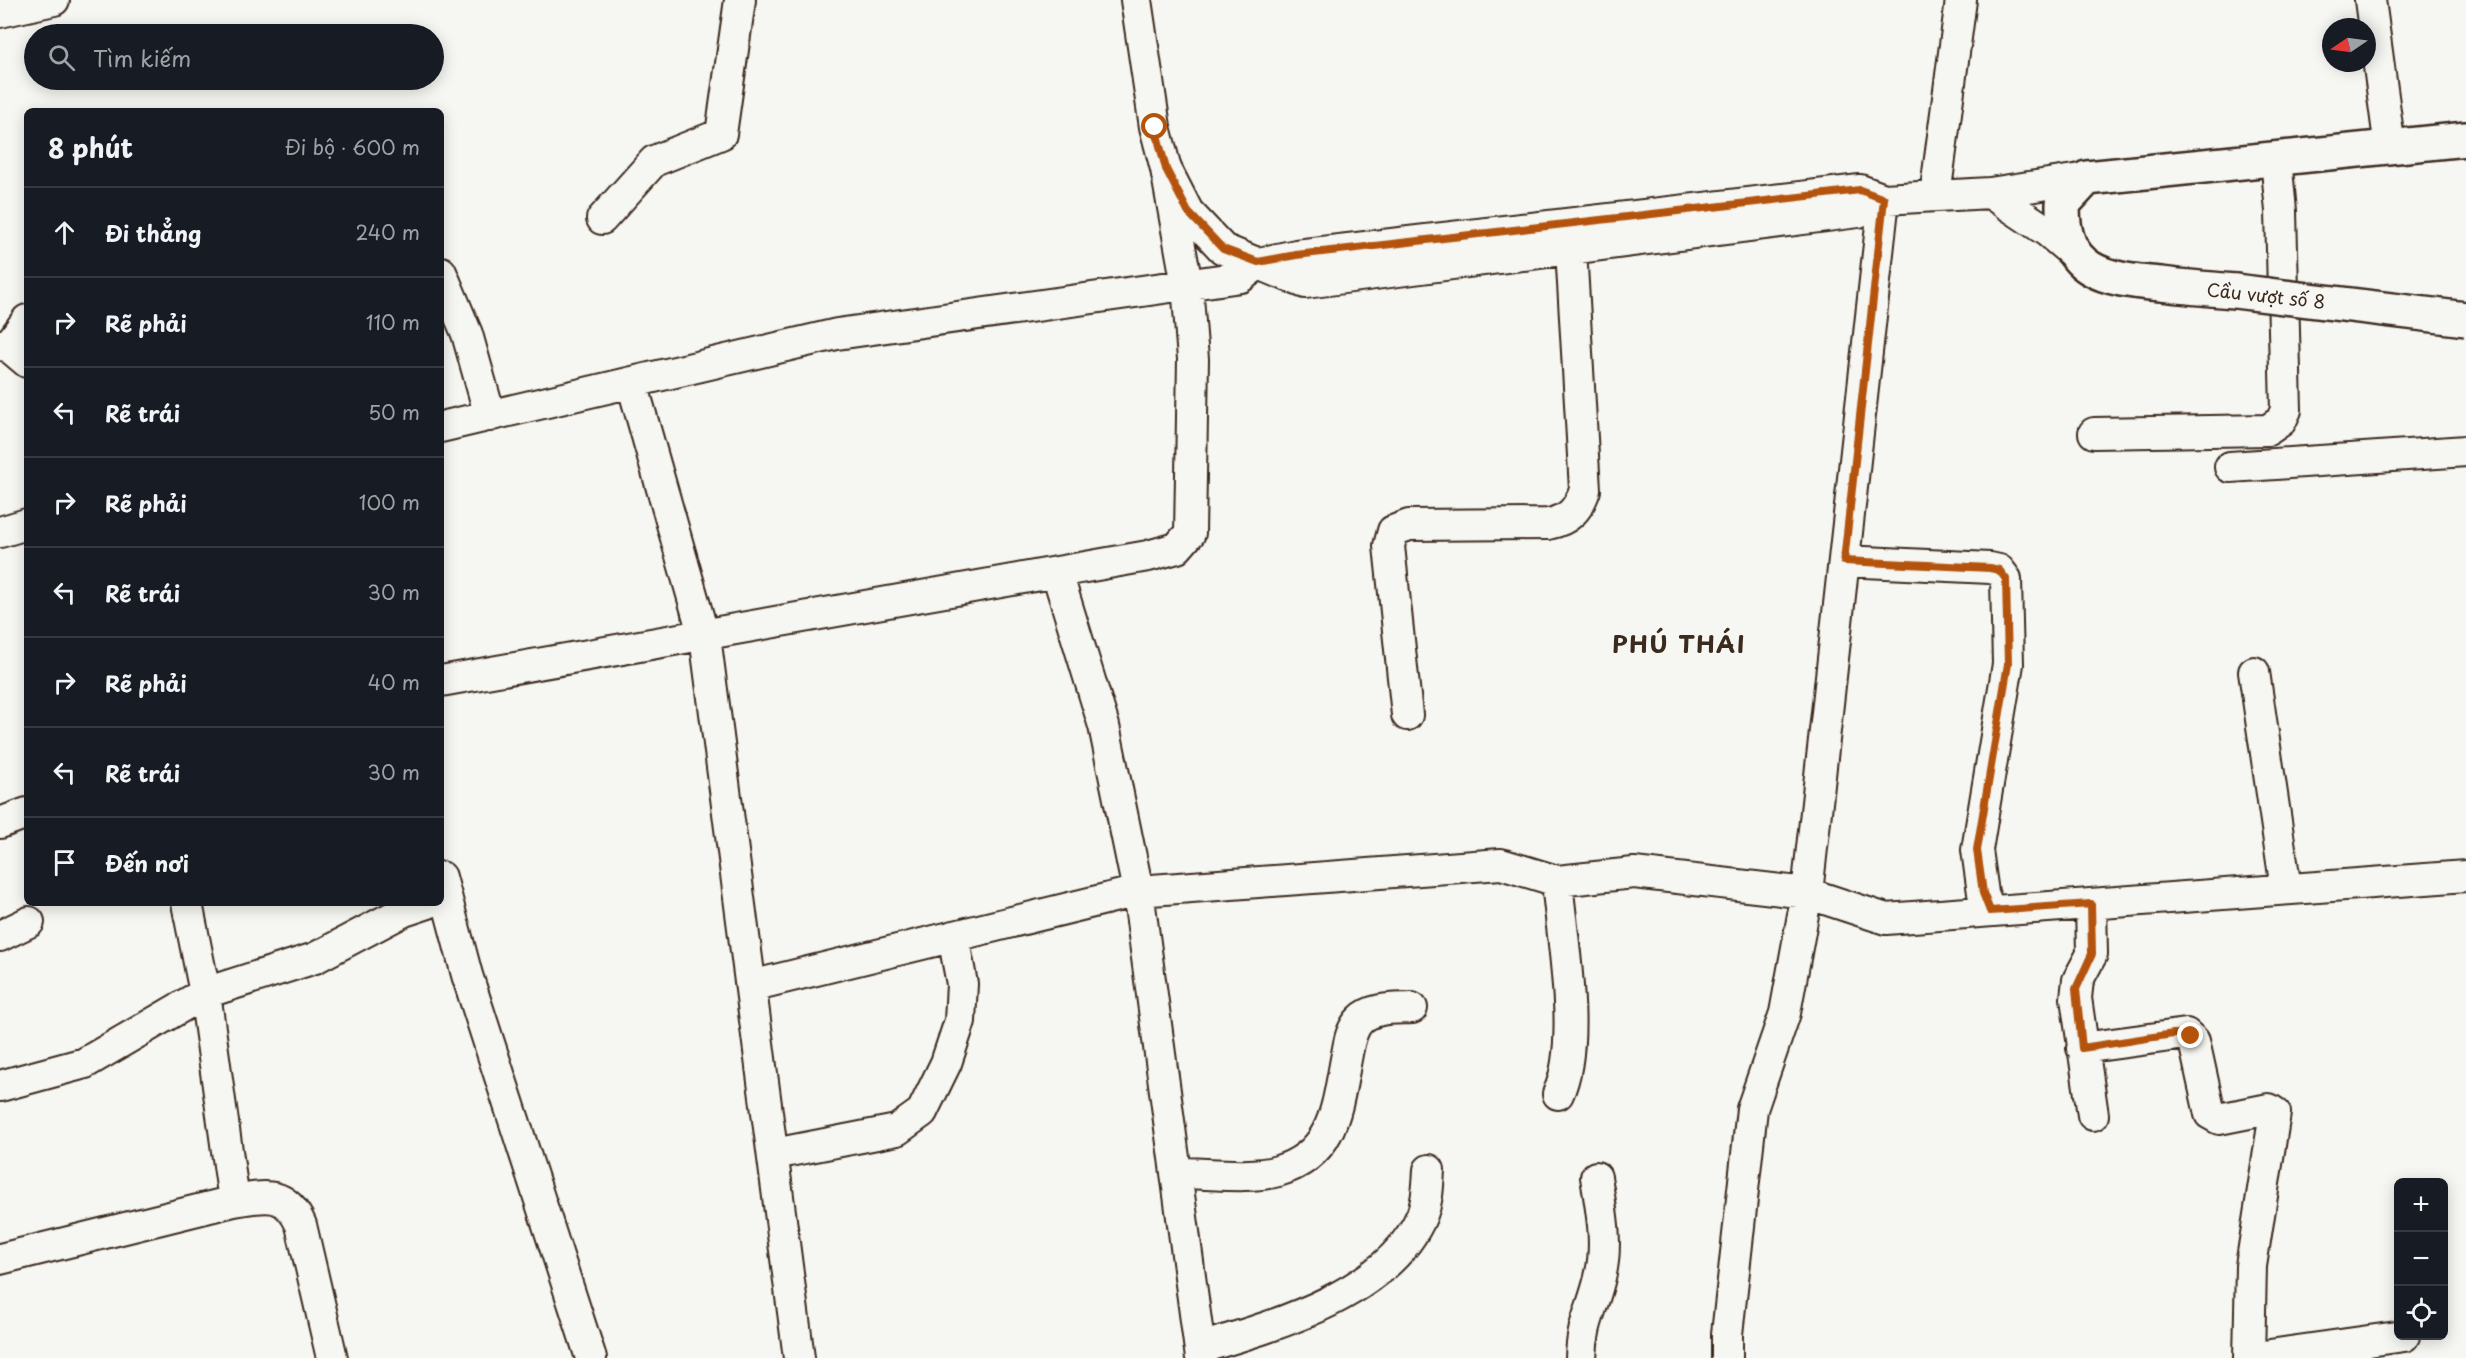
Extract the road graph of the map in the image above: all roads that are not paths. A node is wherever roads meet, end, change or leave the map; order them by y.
1 (54, 0) edge
2 (740, 0) edge
3 (1136, 0) edge
4 (1961, 0) edge
5 (2370, 0) edge
6 (0, 12) edge
7 (2466, 140) edge
8 (2390, 148) junction
9 (2276, 159) junction
10 (1166, 169) junction
11 (2087, 178) junction
12 (1990, 193) junction
13 (1935, 196) junction
14 (1884, 199) junction
15 (602, 219) dead end
16 (1571, 249) junction
17 (2074, 254) junction
18 (1258, 262) junction
19 (444, 279) edge
20 (1187, 285) junction
21 (2466, 319) edge
22 (24, 326) edge
23 (12, 351) edge
24 (632, 383) junction
25 (490, 416) junction
26 (444, 426) edge
27 (2094, 433) dead end
28 (2466, 451) edge
29 (2230, 467) dead end
30 (24, 525) edge
31 (0, 532) edge
32 (1844, 561) junction
33 (1057, 573) junction
34 (702, 634) junction
35 (2254, 672) dead end
36 (444, 680) edge
37 (1407, 715) dead end
38 (24, 814) edge
39 (0, 823) edge
40 (2466, 876) edge
41 (1557, 881) junction
42 (2286, 889) junction
43 (1138, 891) junction
44 (1807, 893) junction
45 (2091, 904) junction
46 (188, 906) edge
47 (415, 906) edge
48 (443, 906) edge
49 (1990, 911) junction
50 (29, 922) dead end
51 (0, 936) edge
52 (953, 936) junction
53 (751, 986) junction
54 (205, 993) junction
55 (1412, 1008) dead end
56 (2082, 1048) junction
57 (0, 1086) edge
58 (1558, 1094) dead end
59 (2093, 1114) dead end
60 (774, 1154) junction
61 (1429, 1170) dead end
62 (1178, 1173) junction
63 (1596, 1177) dead end
64 (234, 1201) junction
65 (0, 1259) edge
66 (2394, 1336) edge
67 (1200, 1353) edge
68 (332, 1358) edge
69 (591, 1358) edge
70 (799, 1358) edge
71 (1581, 1358) edge
72 (1727, 1358) edge
73 (2249, 1358) edge

1 - 6 street
2 - 15 street
3 - 10 street
4 - 13 street
5 - 8 street
7 - 8 main road
8 - 9 main road
9 - 11 main road
9 - 27 street
10 - 18 street
10 - 20 street
11 - 12 street
11 - 17 main road
12 - 13 street
12 - 17 street, Cầu vượt số 8
13 - 14 street
14 - 16 street
14 - 18 street
14 - 32 street
16 - 18 street
16 - 37 street
17 - 21 main road, Cầu vượt số 8, bridge
18 - 20 street
19 - 25 street
20 - 24 street
20 - 33 street
22 - 23 street
24 - 25 street
24 - 34 street
25 - 26 street
28 - 29 street
30 - 31 street
32 - 44 street
32 - 49 street
33 - 34 street
33 - 43 street
34 - 36 street
34 - 53 street
35 - 42 street
38 - 39 street
40 - 42 street
41 - 43 street
41 - 44 street
41 - 58 street
42 - 45 street
43 - 52 street
43 - 62 street
44 - 49 street
44 - 72 street
45 - 49 street
45 - 56 street
46 - 54 street
47 - 54 street
48 - 69 street
50 - 51 street
52 - 53 street
52 - 60 street
53 - 60 street
54 - 57 street
54 - 64 street
55 - 62 street
56 - 59 street
56 - 73 street
60 - 70 street
61 - 67 street
62 - 67 street
63 - 71 street
64 - 65 street
64 - 68 street
66 - 73 street

